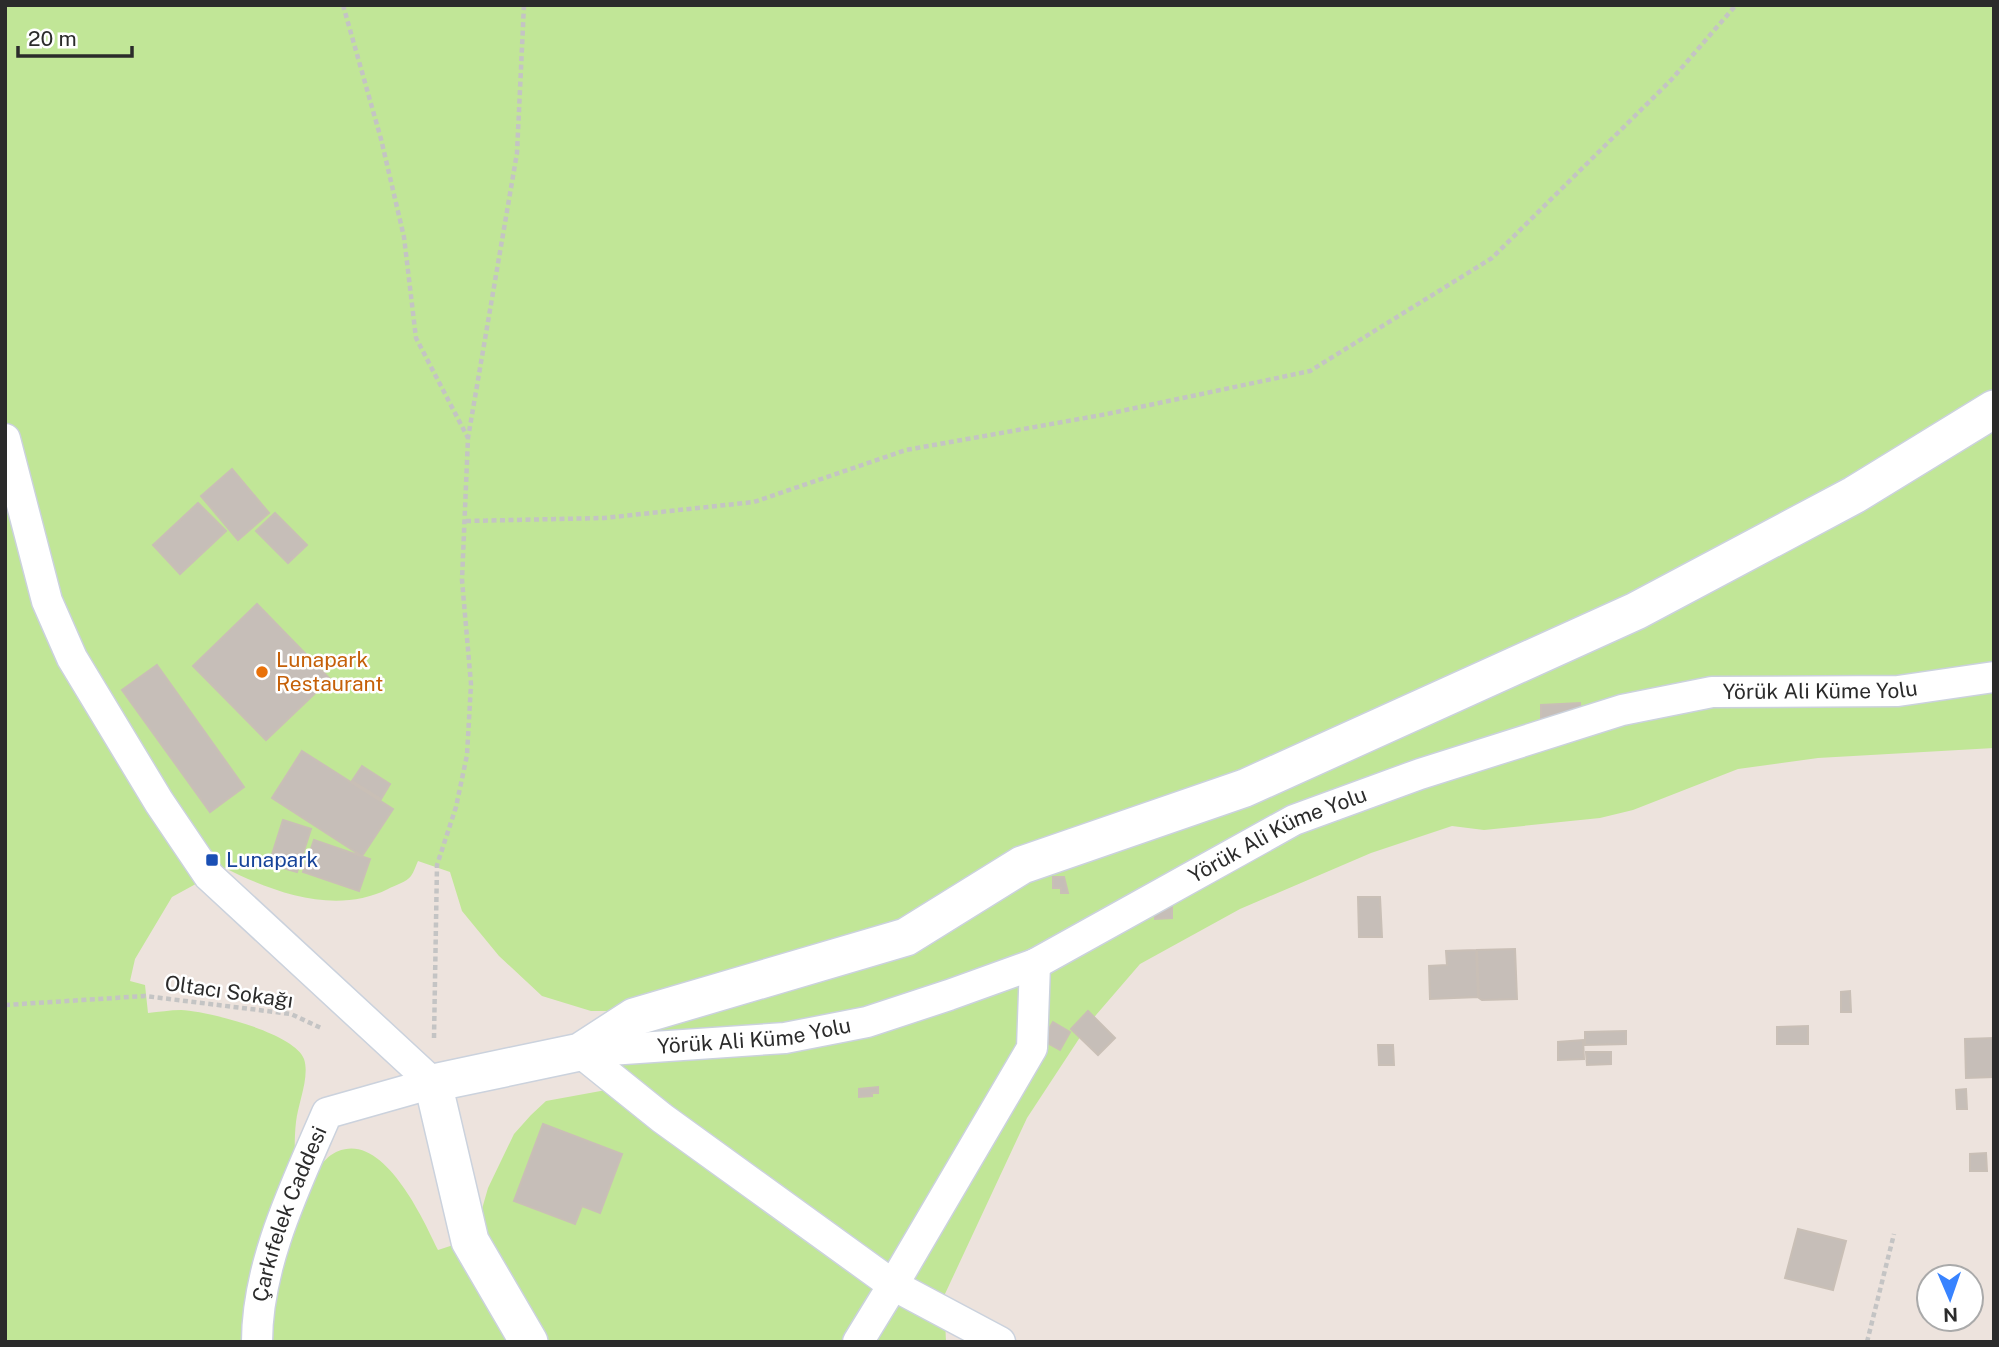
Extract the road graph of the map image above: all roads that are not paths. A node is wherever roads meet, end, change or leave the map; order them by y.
1 (1994, 409) edge
2 (5, 439) edge
3 (1994, 677) edge
4 (1035, 964) junction
5 (580, 1052) junction
6 (433, 1083) junction
7 (893, 1285) junction
8 (257, 1342) edge
9 (529, 1342) edge
10 (858, 1342) edge
11 (1000, 1342) edge

1 - 5 street
2 - 6 street
3 - 4 street, Yörük Ali Küme Yolu
4 - 5 street, Yörük Ali Küme Yolu
4 - 7 street
5 - 6 street
5 - 7 street
6 - 8 street, Çarkıfelek Caddesi
6 - 9 street
7 - 10 street
7 - 11 street

